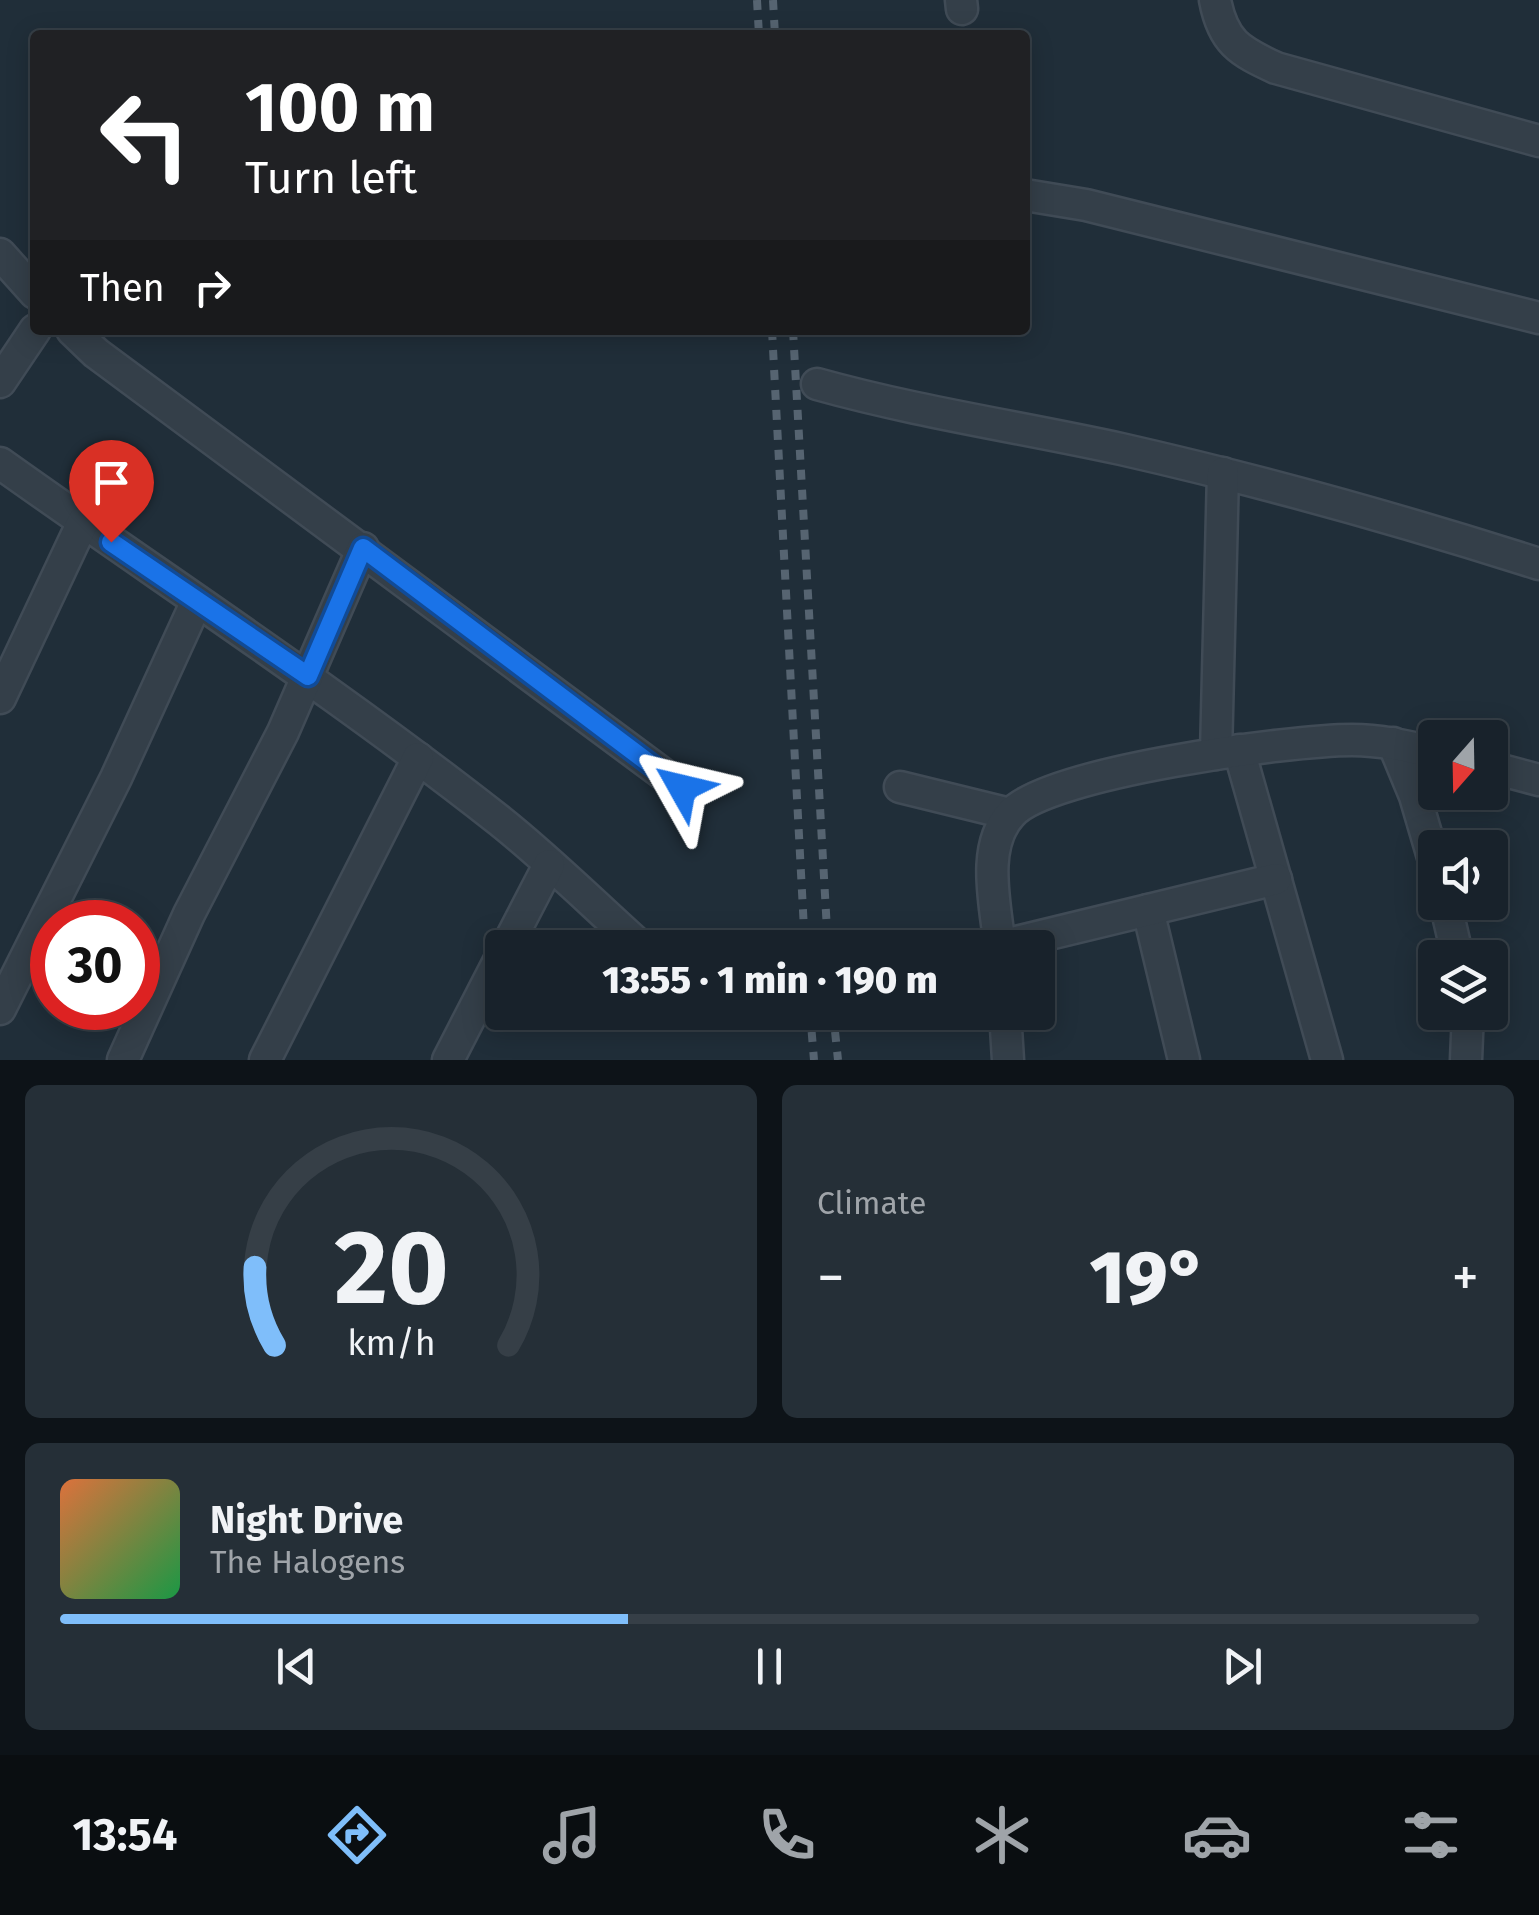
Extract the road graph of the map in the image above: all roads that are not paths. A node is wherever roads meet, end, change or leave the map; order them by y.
1 (1215, 0) edge
2 (1539, 141) edge
3 (1030, 196) edge
4 (0, 254) edge
5 (30, 287) edge
6 (1539, 318) edge
7 (32, 335) edge
8 (77, 335) edge
9 (0, 382) edge
10 (817, 384) dead end
11 (0, 463) edge
12 (1223, 473) junction
13 (83, 522) junction
14 (363, 548) junction
15 (1539, 564) edge
16 (197, 601) junction
17 (308, 676) junction
18 (0, 698) edge
19 (1393, 743) junction
20 (1418, 748) edge
21 (1228, 752) junction
22 (418, 758) junction
23 (1508, 772) edge
24 (1539, 780) edge
25 (900, 787) dead end
26 (682, 788) dead end
27 (1010, 814) junction
28 (1425, 830) edge
29 (550, 865) junction
30 (1276, 879) junction
31 (1148, 910) junction
32 (516, 930) edge
33 (622, 930) edge
34 (999, 930) edge
35 (1055, 933) edge
36 (485, 988) edge
37 (0, 1009) edge
38 (1006, 1030) edge
39 (1467, 1030) edge
40 (123, 1060) edge
41 (265, 1060) edge
42 (448, 1060) edge
43 (1008, 1060) edge
44 (1184, 1060) edge
45 (1326, 1060) edge
46 (1466, 1060) edge

1 - 2 street
3 - 6 street
4 - 5 street
7 - 9 street
8 - 14 street
10 - 12 street
11 - 13 street
12 - 15 street
12 - 21 street
13 - 16 street
13 - 18 street
14 - 17 street
14 - 26 street
16 - 17 street
16 - 37 street
17 - 22 street
17 - 40 street
19 - 20 street
19 - 21 street
19 - 28 street
21 - 27 street
21 - 30 street
22 - 29 street
22 - 41 street
23 - 24 street
25 - 27 street
27 - 34 street
29 - 32 street
29 - 33 street
30 - 31 street
30 - 45 street
31 - 35 street
31 - 44 street
36 - 42 street
38 - 43 street
39 - 46 street

